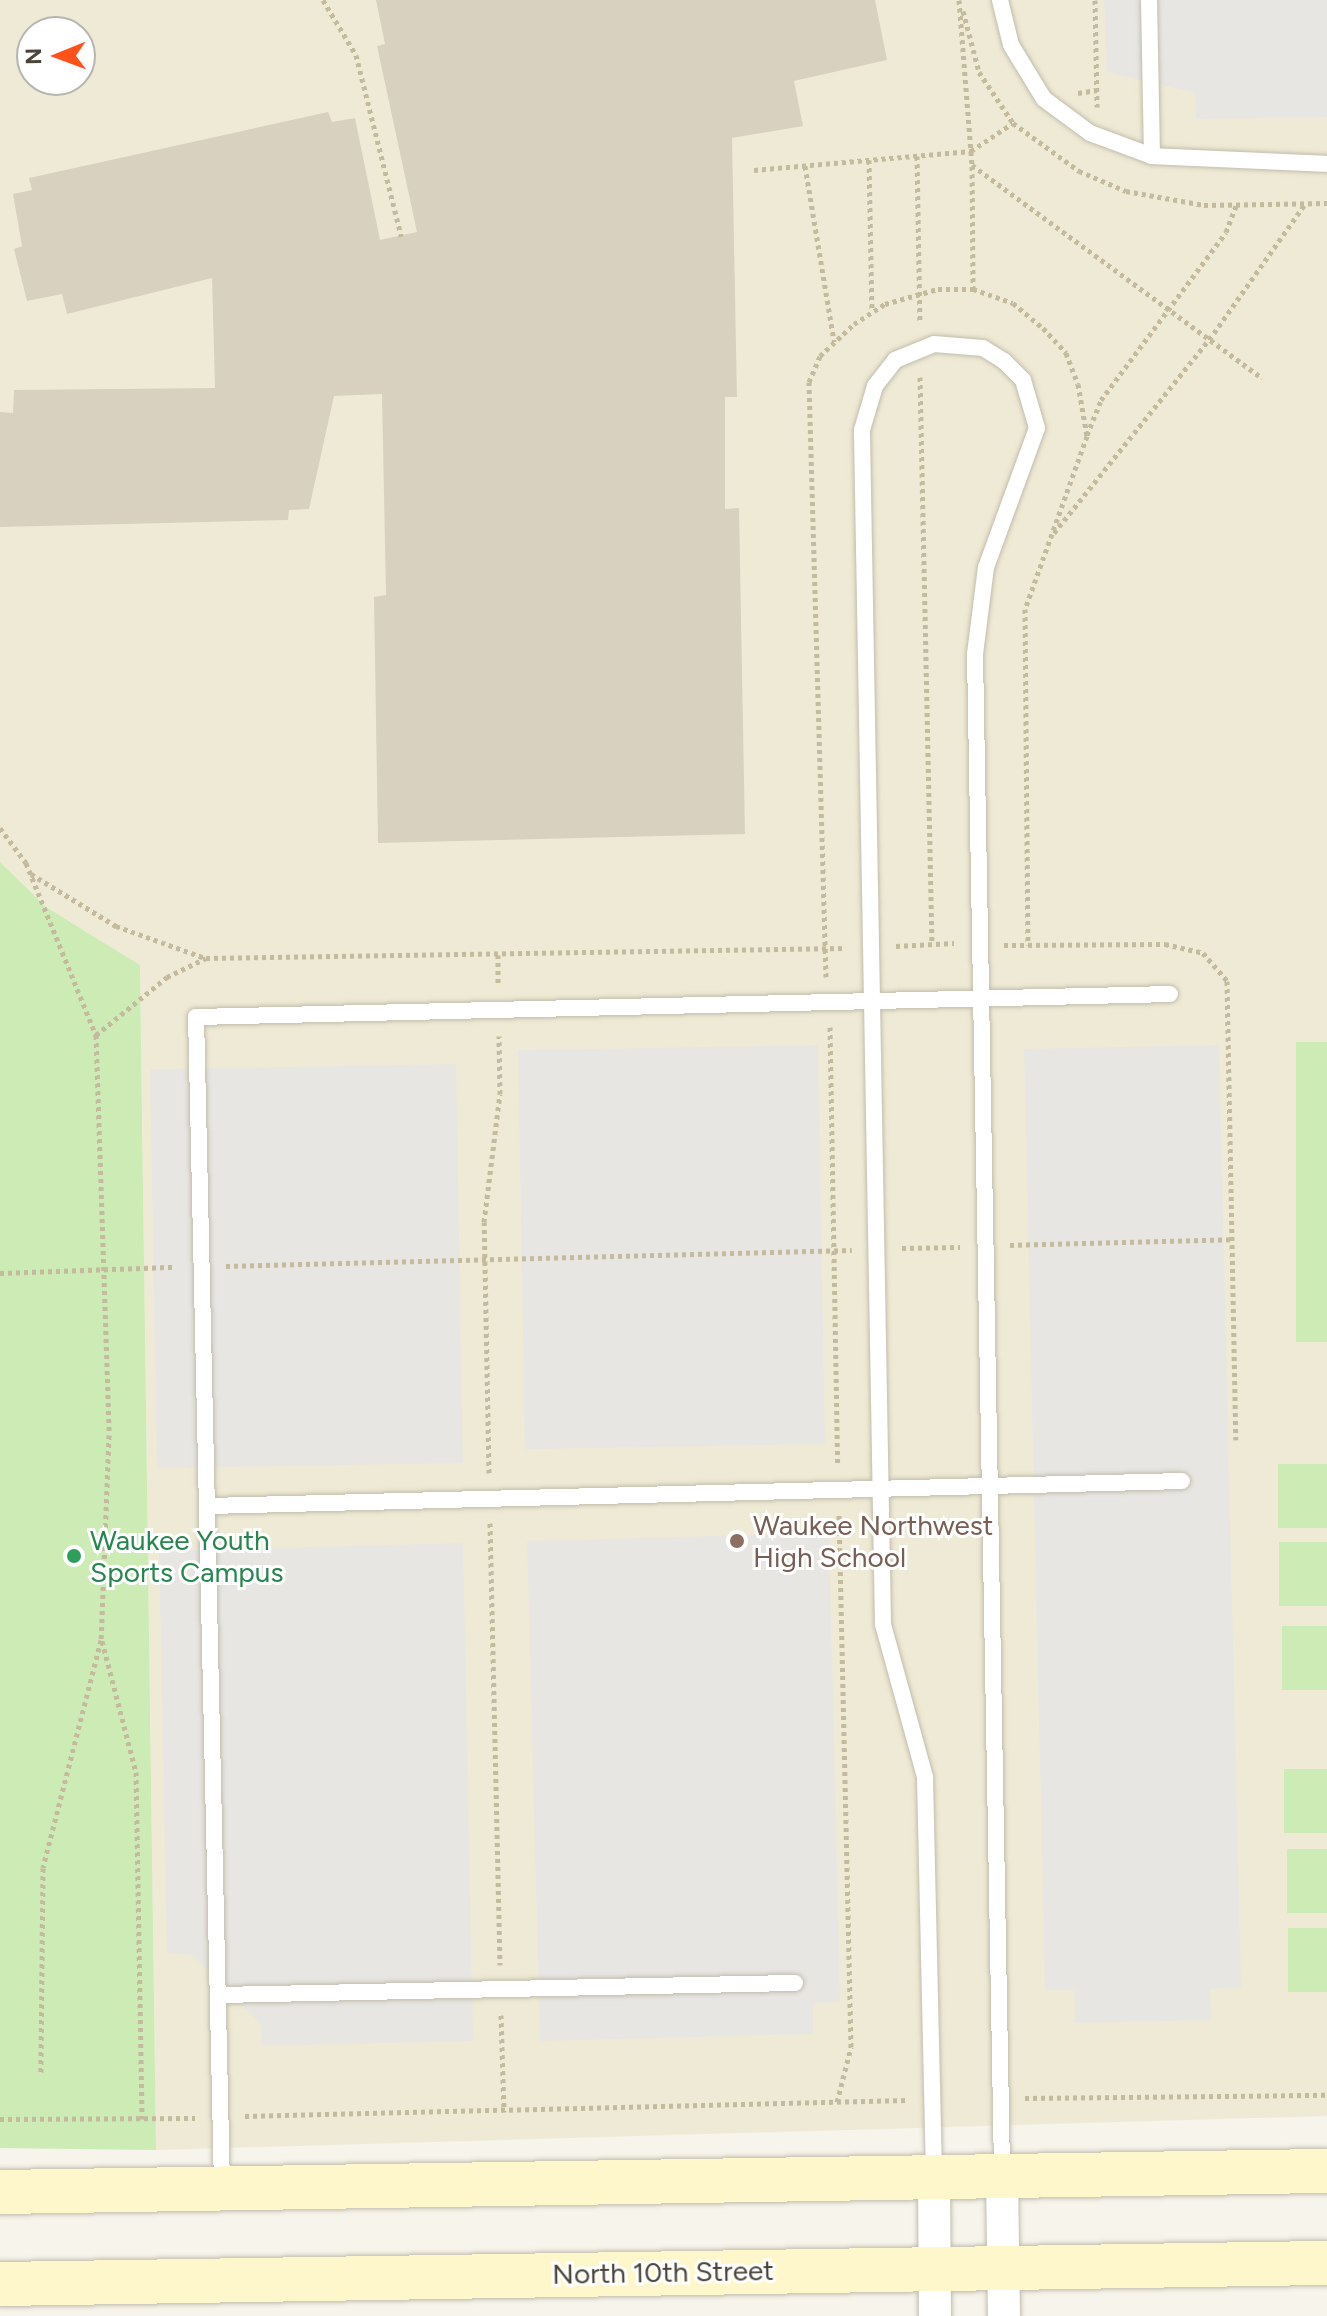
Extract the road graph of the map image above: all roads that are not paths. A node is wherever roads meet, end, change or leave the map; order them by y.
1 (1000, 0) edge
2 (1149, 0) edge
3 (1152, 156) junction
4 (1327, 164) edge
5 (1170, 994) dead end
6 (984, 998) junction
7 (874, 1001) junction
8 (1182, 1481) dead end
9 (995, 1487) junction
10 (884, 1491) junction
11 (209, 1506) junction
12 (795, 1983) dead end
13 (220, 1995) junction
14 (1327, 2171) edge
15 (1002, 2176) junction
16 (934, 2177) junction
17 (222, 2189) junction
18 (0, 2192) edge
19 (1327, 2263) edge
20 (1004, 2268) junction
21 (935, 2269) junction
22 (0, 2284) edge
23 (935, 2316) edge
24 (1004, 2316) edge

1 - 3 lane
2 - 3 lane
3 - 4 lane
5 - 6 lane
6 - 7 lane
6 - 7 lane
6 - 9 lane
7 - 10 lane
7 - 11 lane
8 - 9 lane
9 - 10 lane
9 - 15 lane
10 - 11 lane
10 - 16 lane
11 - 13 lane
12 - 13 lane
13 - 17 lane
14 - 15 main road
15 - 16 main road
15 - 20 street
16 - 17 main road
16 - 21 street
17 - 18 main road
19 - 20 main road, North 10th Street
20 - 21 main road, North 10th Street
20 - 24 street
21 - 22 main road, North 10th Street
21 - 23 street

